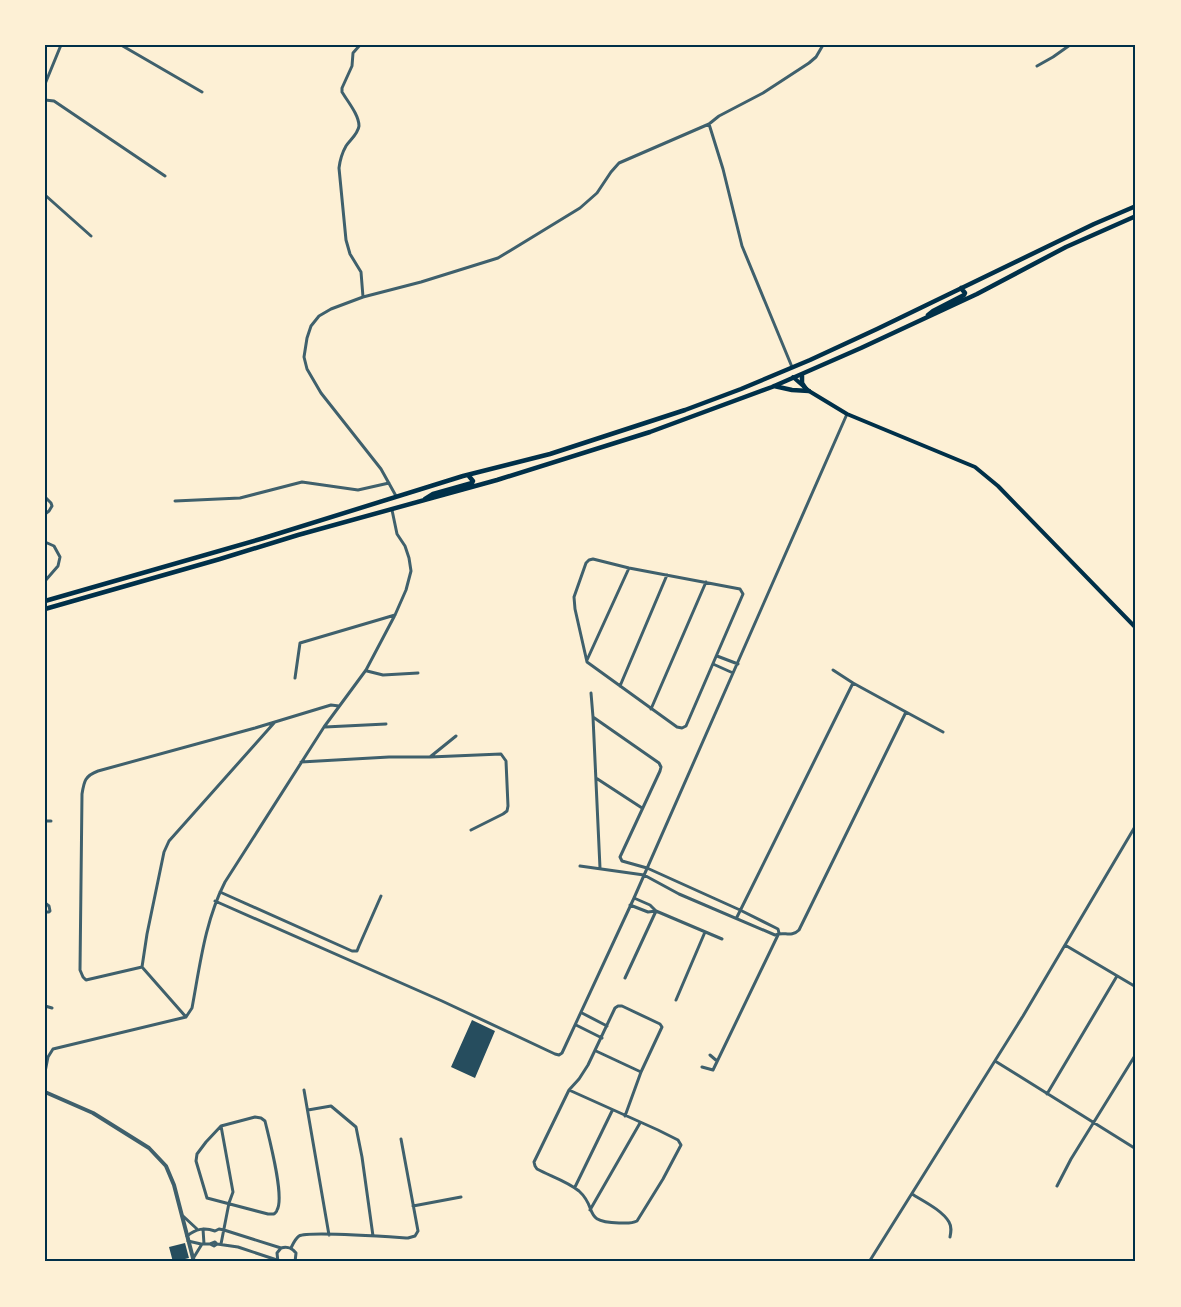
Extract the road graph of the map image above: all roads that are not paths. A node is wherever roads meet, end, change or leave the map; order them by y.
1 (61, 45) edge
2 (121, 45) edge
3 (360, 45) edge
4 (823, 45) edge
5 (1070, 45) edge
6 (1037, 66) dead end
7 (45, 84) edge
8 (202, 92) dead end
9 (45, 100) edge
10 (709, 124) junction
11 (165, 176) dead end
12 (45, 195) edge
13 (1136, 206) edge
14 (1136, 216) edge
15 (91, 236) dead end
16 (961, 288) junction
17 (363, 297) junction
18 (924, 319) junction
19 (792, 367) junction
20 (802, 374) junction
21 (794, 377) junction
22 (774, 386) junction
23 (807, 390) junction
24 (847, 414) junction
25 (468, 475) junction
26 (389, 483) junction
27 (396, 496) junction
28 (45, 497) edge
29 (175, 501) dead end
30 (417, 503) junction
31 (392, 510) junction
32 (45, 514) edge
33 (45, 543) edge
34 (629, 568) junction
35 (667, 575) junction
36 (45, 581) edge
37 (706, 582) junction
38 (45, 601) edge
39 (45, 609) edge
40 (395, 615) junction
41 (1136, 628) edge
42 (716, 655) junction
43 (586, 662) junction
44 (713, 664) junction
45 (738, 664) junction
46 (366, 670) junction
47 (833, 670) dead end
48 (418, 673) dead end
49 (734, 673) junction
50 (295, 678) dead end
51 (853, 683) junction
52 (620, 686) junction
53 (591, 693) dead end
54 (339, 706) junction
55 (651, 709) junction
56 (906, 712) junction
57 (593, 717) junction
58 (275, 722) junction
59 (386, 724) dead end
60 (324, 727) junction
61 (943, 732) dead end
62 (456, 736) dead end
63 (430, 757) junction
64 (301, 762) junction
65 (596, 777) junction
66 (642, 807) junction
67 (45, 821) edge
68 (51, 821) dead end
69 (1136, 825) edge
70 (471, 830) dead end
71 (627, 862) junction
72 (580, 866) dead end
73 (600, 868) junction
74 (646, 868) junction
75 (624, 871) junction
76 (644, 875) junction
77 (220, 892) junction
78 (701, 893) junction
79 (381, 896) dead end
80 (634, 898) junction
81 (215, 901) junction
82 (699, 901) junction
83 (45, 903) edge
84 (630, 906) junction
85 (740, 910) junction
86 (656, 911) junction
87 (45, 912) edge
88 (737, 917) junction
89 (705, 932) junction
90 (779, 933) junction
91 (722, 939) dead end
92 (1065, 945) junction
93 (142, 967) junction
94 (1117, 976) junction
95 (625, 978) dead end
96 (1136, 987) edge
97 (676, 1000) dead end
98 (45, 1006) edge
99 (52, 1008) dead end
100 (582, 1012) junction
101 (186, 1017) junction
102 (576, 1025) junction
103 (607, 1026) junction
104 (602, 1038) junction
105 (596, 1051) junction
106 (1136, 1054) edge
107 (710, 1055) dead end
108 (46, 1056) edge
109 (717, 1061) junction
110 (995, 1062) junction
111 (702, 1067) dead end
112 (45, 1072) edge
113 (640, 1072) junction
114 (304, 1090) dead end
115 (569, 1090) junction
116 (45, 1092) edge
117 (1047, 1094) junction
118 (308, 1110) junction
119 (612, 1111) junction
120 (625, 1116) junction
121 (640, 1123) junction
122 (1094, 1123) junction
123 (221, 1126) junction
124 (401, 1139) dead end
125 (1136, 1149) edge
126 (1057, 1186) dead end
127 (575, 1188) junction
128 (912, 1194) junction
129 (461, 1197) dead end
130 (229, 1203) junction
131 (413, 1206) junction
132 (590, 1210) junction
133 (182, 1215) junction
134 (197, 1229) junction
135 (203, 1229) junction
136 (222, 1229) junction
137 (329, 1235) junction
138 (373, 1236) junction
139 (950, 1238) dead end
140 (188, 1239) junction
141 (203, 1244) junction
142 (219, 1244) junction
143 (281, 1248) junction
144 (291, 1248) junction
145 (193, 1260) edge
146 (277, 1261) edge
147 (295, 1262) edge
148 (869, 1262) edge

1 - 7 street
2 - 8 street
3 - 17 street
4 - 10 street
5 - 6 street
9 - 11 street
10 - 17 street
10 - 19 street
12 - 15 street
13 - 16 highway
14 - 18 highway
16 - 18 highway
16 - 19 highway
17 - 26 street
18 - 20 highway
19 - 25 highway
20 - 21 highway
20 - 23 highway
21 - 22 highway
21 - 23 main road
22 - 23 highway
22 - 30 highway
23 - 24 main road
24 - 41 main road
24 - 45 street
25 - 27 highway
25 - 30 highway
26 - 27 street
26 - 29 street
27 - 38 highway
28 - 32 street
30 - 31 highway
31 - 39 highway
31 - 40 street
33 - 36 street
34 - 35 street
34 - 43 street
34 - 43 street
35 - 37 street
35 - 52 street
37 - 42 street
37 - 55 street
40 - 46 street
40 - 50 street
42 - 44 street
42 - 45 street
43 - 52 street
44 - 49 street
44 - 55 street
45 - 49 street
46 - 48 street
46 - 54 street
47 - 51 street
49 - 74 street
51 - 56 street
51 - 85 street
52 - 55 street
53 - 57 street
54 - 58 street
54 - 60 street
56 - 61 street
56 - 90 street
57 - 65 street
57 - 66 street
58 - 93 street
58 - 93 street
59 - 60 street
60 - 64 street
62 - 63 street
63 - 64 street
63 - 70 street
64 - 77 street
65 - 66 street
65 - 73 street
66 - 71 street
67 - 68 street
69 - 92 street
71 - 74 street
71 - 75 street
72 - 73 street
73 - 75 street
74 - 76 street
74 - 78 street
75 - 76 street
76 - 80 street
76 - 82 street
77 - 79 street
77 - 81 street
78 - 82 street
78 - 85 street
80 - 84 street
80 - 86 street
81 - 101 street
81 - 102 street
82 - 88 street
83 - 87 street
84 - 86 street
84 - 100 street
85 - 88 street
85 - 90 street
86 - 89 street
86 - 95 street
88 - 90 street
89 - 91 street
89 - 97 street
90 - 109 street
92 - 94 street
92 - 110 street
93 - 101 street
94 - 96 street
94 - 117 street
98 - 99 street
100 - 102 street
100 - 103 street
101 - 108 street
102 - 104 street
103 - 104 street
103 - 113 street
104 - 105 street
105 - 113 street
105 - 115 street
106 - 122 street
107 - 109 street
108 - 112 street
109 - 111 street
110 - 117 street
110 - 128 street
113 - 120 street
114 - 118 street
115 - 119 street
115 - 127 street
116 - 133 street
117 - 122 street
118 - 137 street
118 - 138 street
119 - 120 street
119 - 127 street
120 - 121 street
121 - 132 street
121 - 132 street
122 - 125 street
122 - 126 street
123 - 130 street
123 - 130 street
123 - 130 street
124 - 131 street
127 - 132 street
128 - 139 street
128 - 148 street
129 - 131 street
130 - 136 street
131 - 138 street
133 - 134 street
133 - 140 street
134 - 135 street
134 - 140 street
135 - 136 street
135 - 141 street
136 - 142 street
136 - 143 street
137 - 138 street
137 - 144 street
140 - 141 street
140 - 145 street
141 - 142 street
141 - 145 street
142 - 146 street
143 - 144 street
143 - 146 street
144 - 147 street

